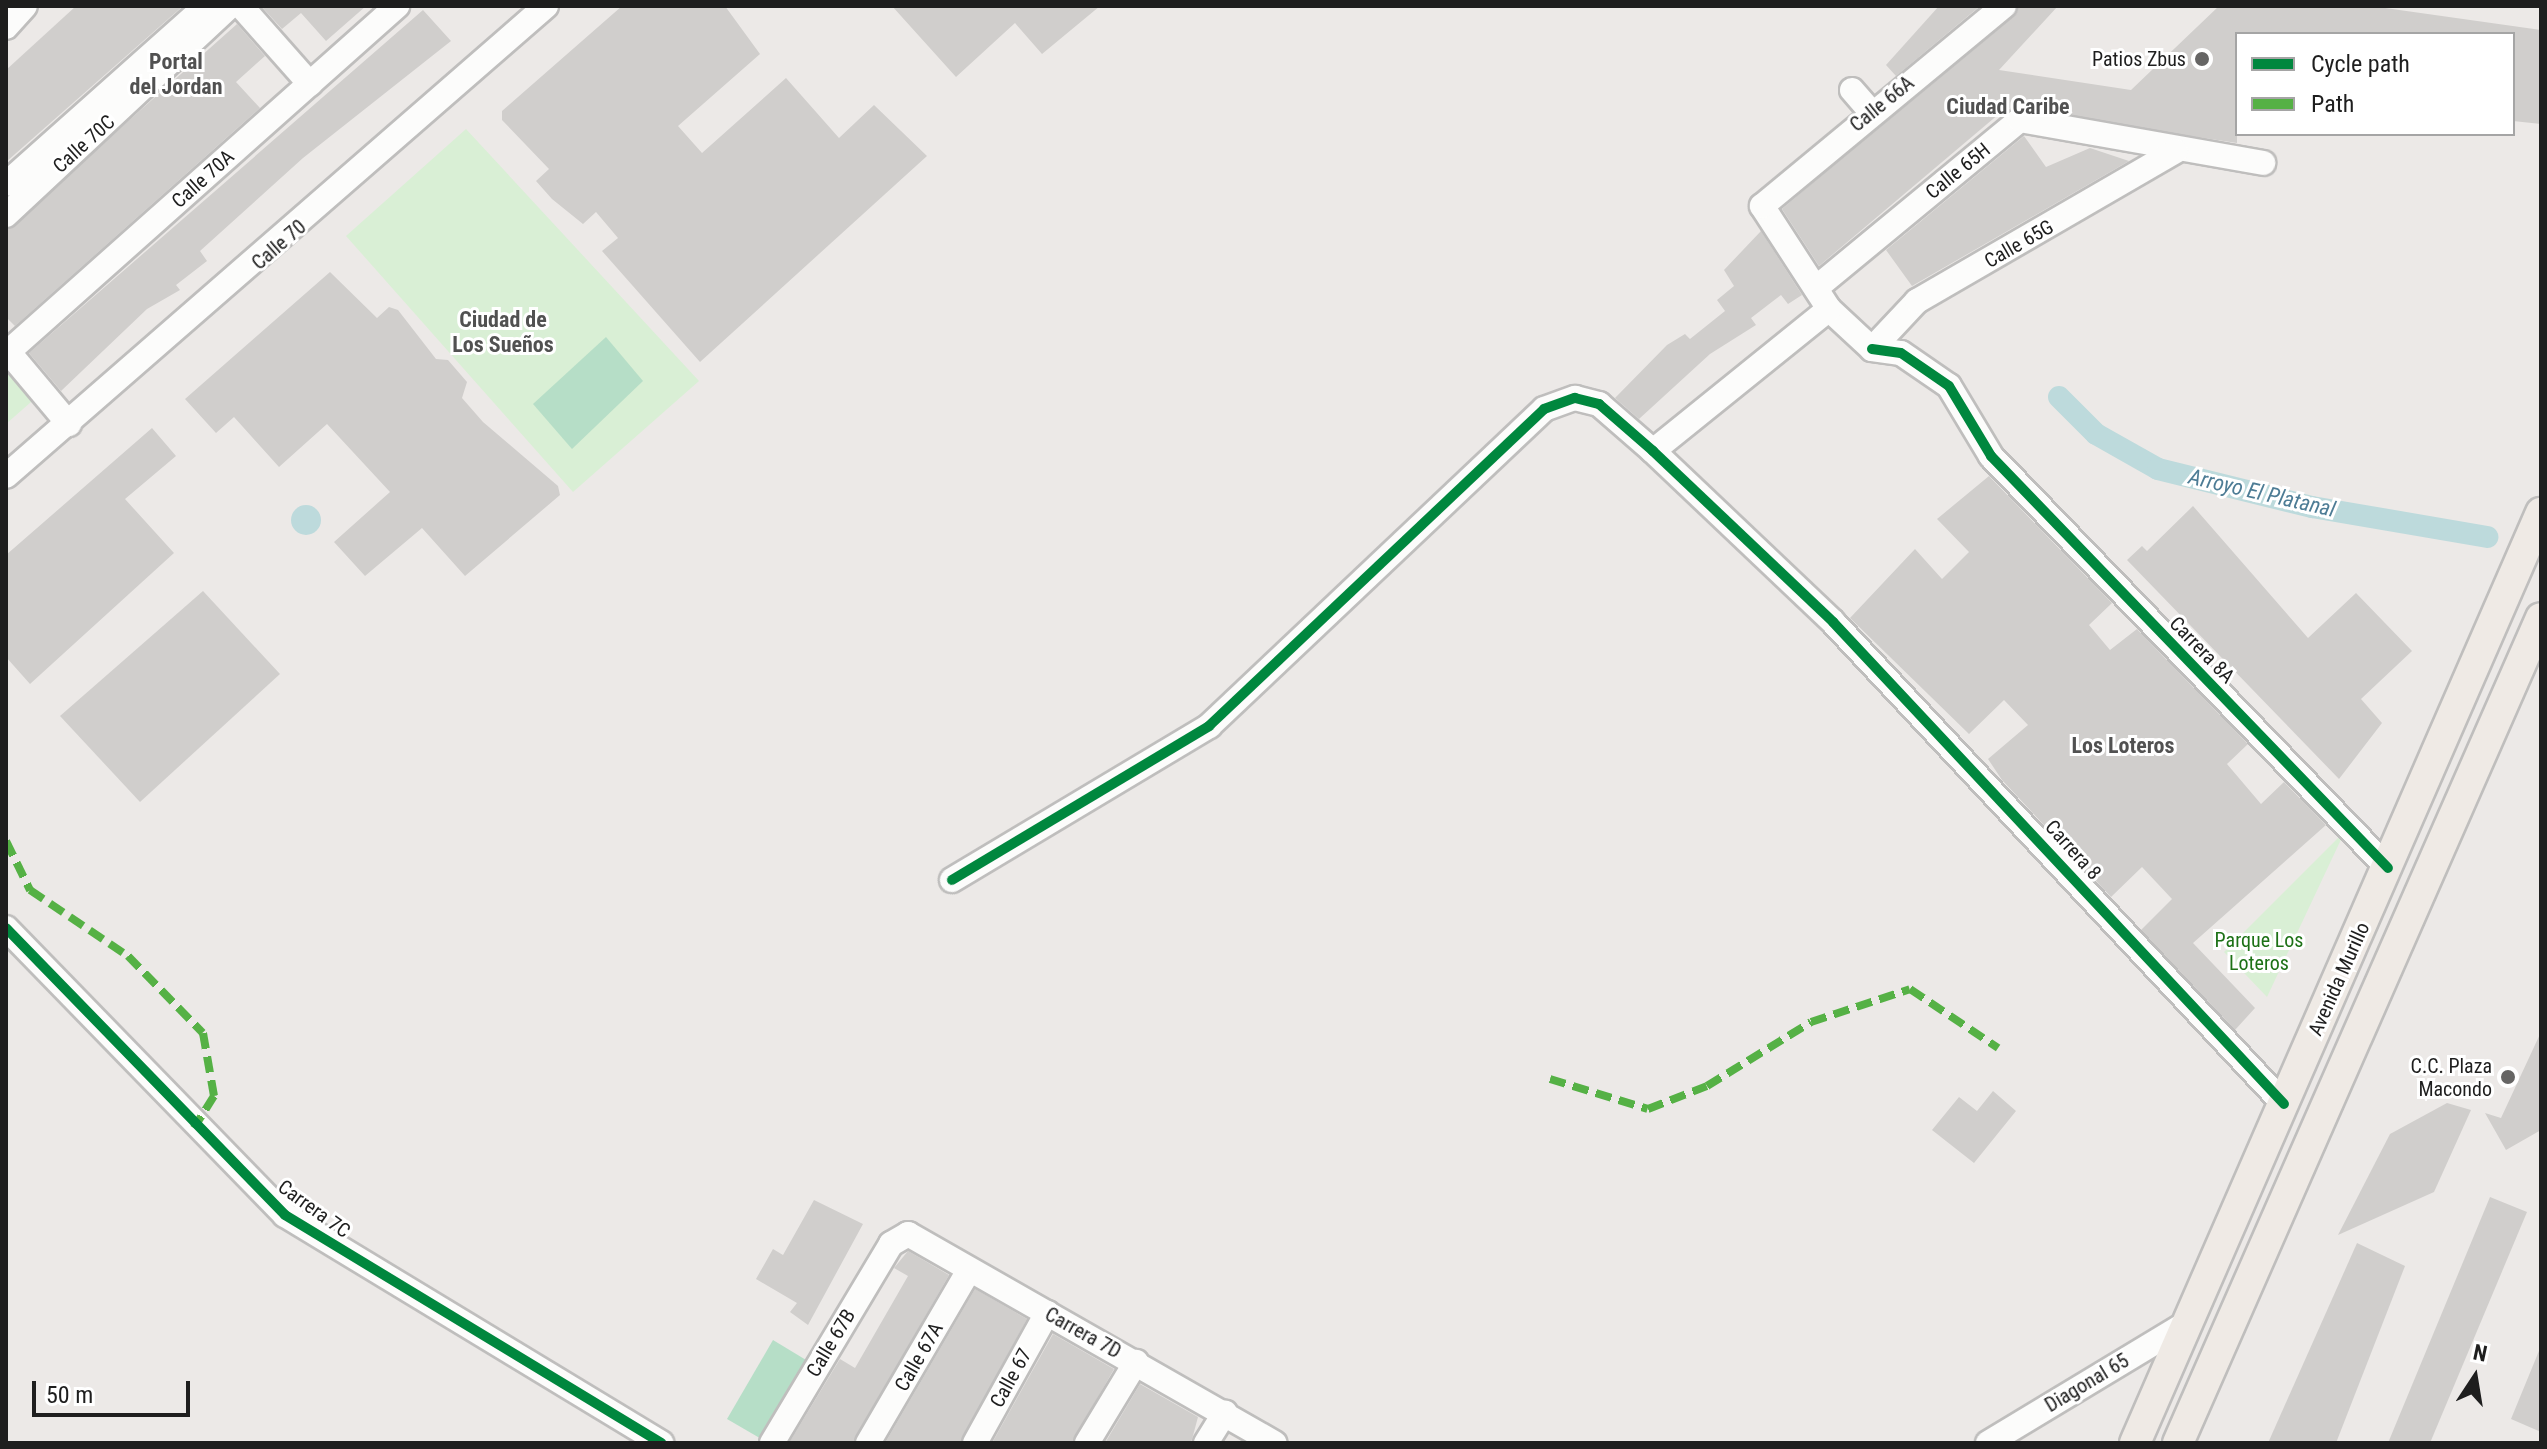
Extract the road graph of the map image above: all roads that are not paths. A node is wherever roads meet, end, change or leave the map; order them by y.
1 (25, 6) edge
2 (206, 6) edge
3 (230, 6) edge
4 (241, 6) edge
5 (397, 6) edge
6 (546, 6) edge
7 (2004, 6) edge
8 (6, 27) edge
9 (310, 84) junction
10 (1852, 90) dead end
11 (1871, 112) junction
12 (2176, 151) junction
13 (2263, 163) dead end
14 (6, 184) edge
15 (6, 215) edge
16 (1823, 298) junction
17 (1872, 349) junction
18 (7, 350) edge
19 (69, 424) junction
20 (1653, 451) junction
21 (6, 476) edge
22 (2541, 513) edge
23 (2541, 618) edge
24 (2388, 868) junction
25 (952, 880) dead end
26 (6, 928) edge
27 (2284, 1104) junction
28 (891, 1244) joint
29 (969, 1270) junction
30 (1047, 1313) junction
31 (2185, 1324) junction
32 (1136, 1362) junction
33 (1225, 1413) junction
34 (661, 1443) edge
35 (772, 1443) edge
36 (868, 1443) edge
37 (975, 1443) edge
38 (1087, 1443) edge
39 (1206, 1443) edge
40 (1275, 1443) edge
41 (1988, 1443) edge
42 (2135, 1443) edge
43 (2178, 1443) edge

1 - 8 street
2 - 14 street, Calle 70C
3 - 15 street, Calle 70C
4 - 9 street
5 - 9 street, Calle 70A
6 - 19 street, Calle 70
7 - 11 street, Calle 66A
9 - 18 street, Calle 70A
10 - 11 street
11 - 16 street, Calle 66A
12 - 13 street, Calle 65H
12 - 16 street, Calle 65H
12 - 17 street, Calle 65G
16 - 17 street
16 - 20 street, Calle 65H
17 - 24 street, Carrera 8A
18 - 19 street
19 - 21 street, Calle 70
20 - 25 street, Carrera 8
20 - 27 street, Carrera 8
22 - 24 main road, Avenida Murillo
23 - 43 main road, Avenida Murillo
24 - 27 main road, Avenida Murillo
26 - 34 street, Carrera 7C
27 - 31 main road, Avenida Murillo
28 - 29 street, Carrera 7D
28 - 35 street, Calle 67B
29 - 30 street, Carrera 7D
29 - 36 street, Calle 67A
30 - 32 street, Carrera 7D
30 - 37 street, Calle 67
31 - 41 street, Diagonal 65
31 - 42 main road, Avenida Murillo
32 - 33 street, Carrera 7D
32 - 38 street
33 - 39 street
33 - 40 street, Carrera 7D

